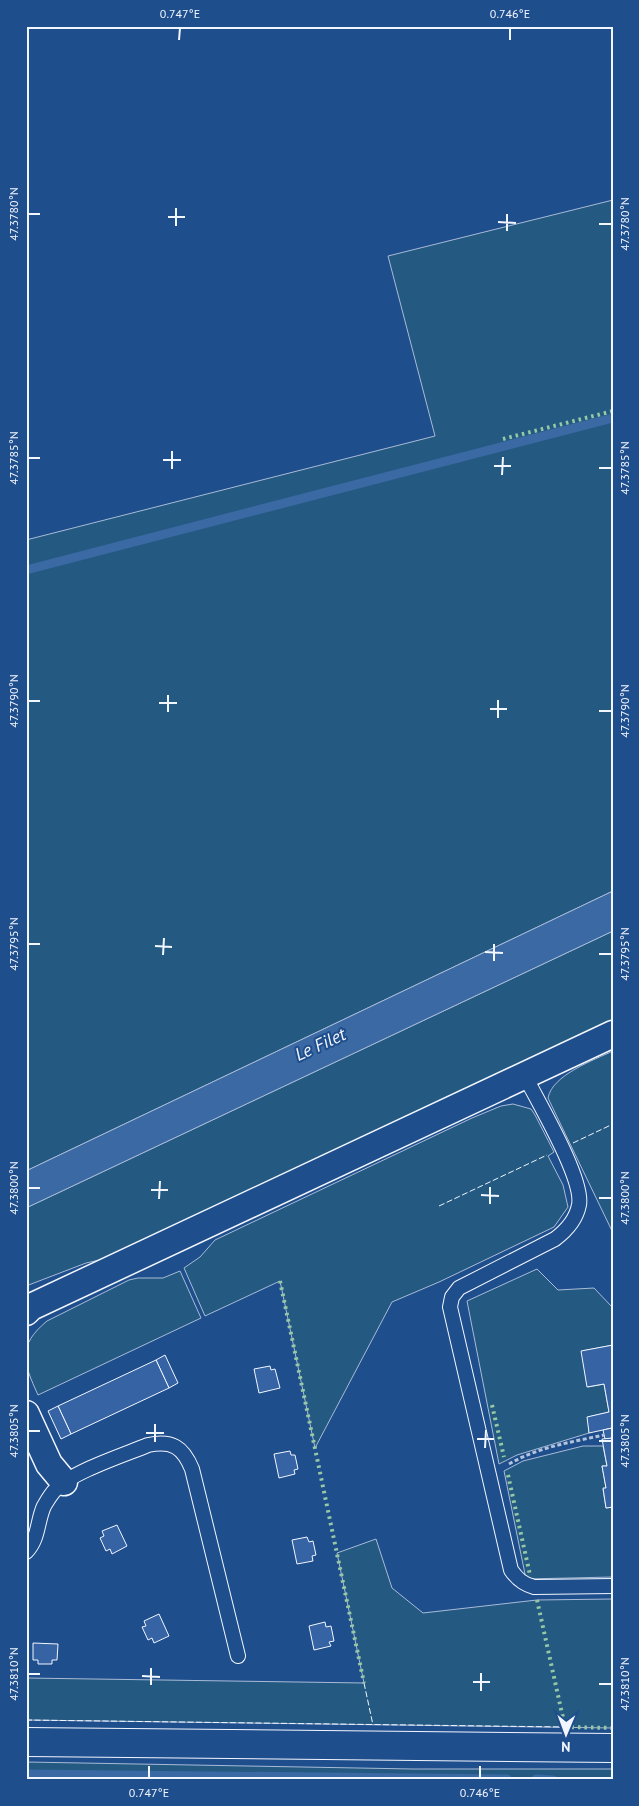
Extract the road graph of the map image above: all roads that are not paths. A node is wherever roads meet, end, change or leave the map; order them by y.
1 (613, 1034) edge
2 (525, 1076) junction
3 (26, 1312) edge
4 (26, 1414) edge
5 (64, 1482) junction
6 (26, 1552) edge
7 (613, 1586) edge
8 (238, 1656) dead end
9 (26, 1742) edge
10 (613, 1748) edge

1 - 2 street
2 - 3 street
2 - 7 lane
4 - 5 street
5 - 6 lane
5 - 8 lane
9 - 10 main road

